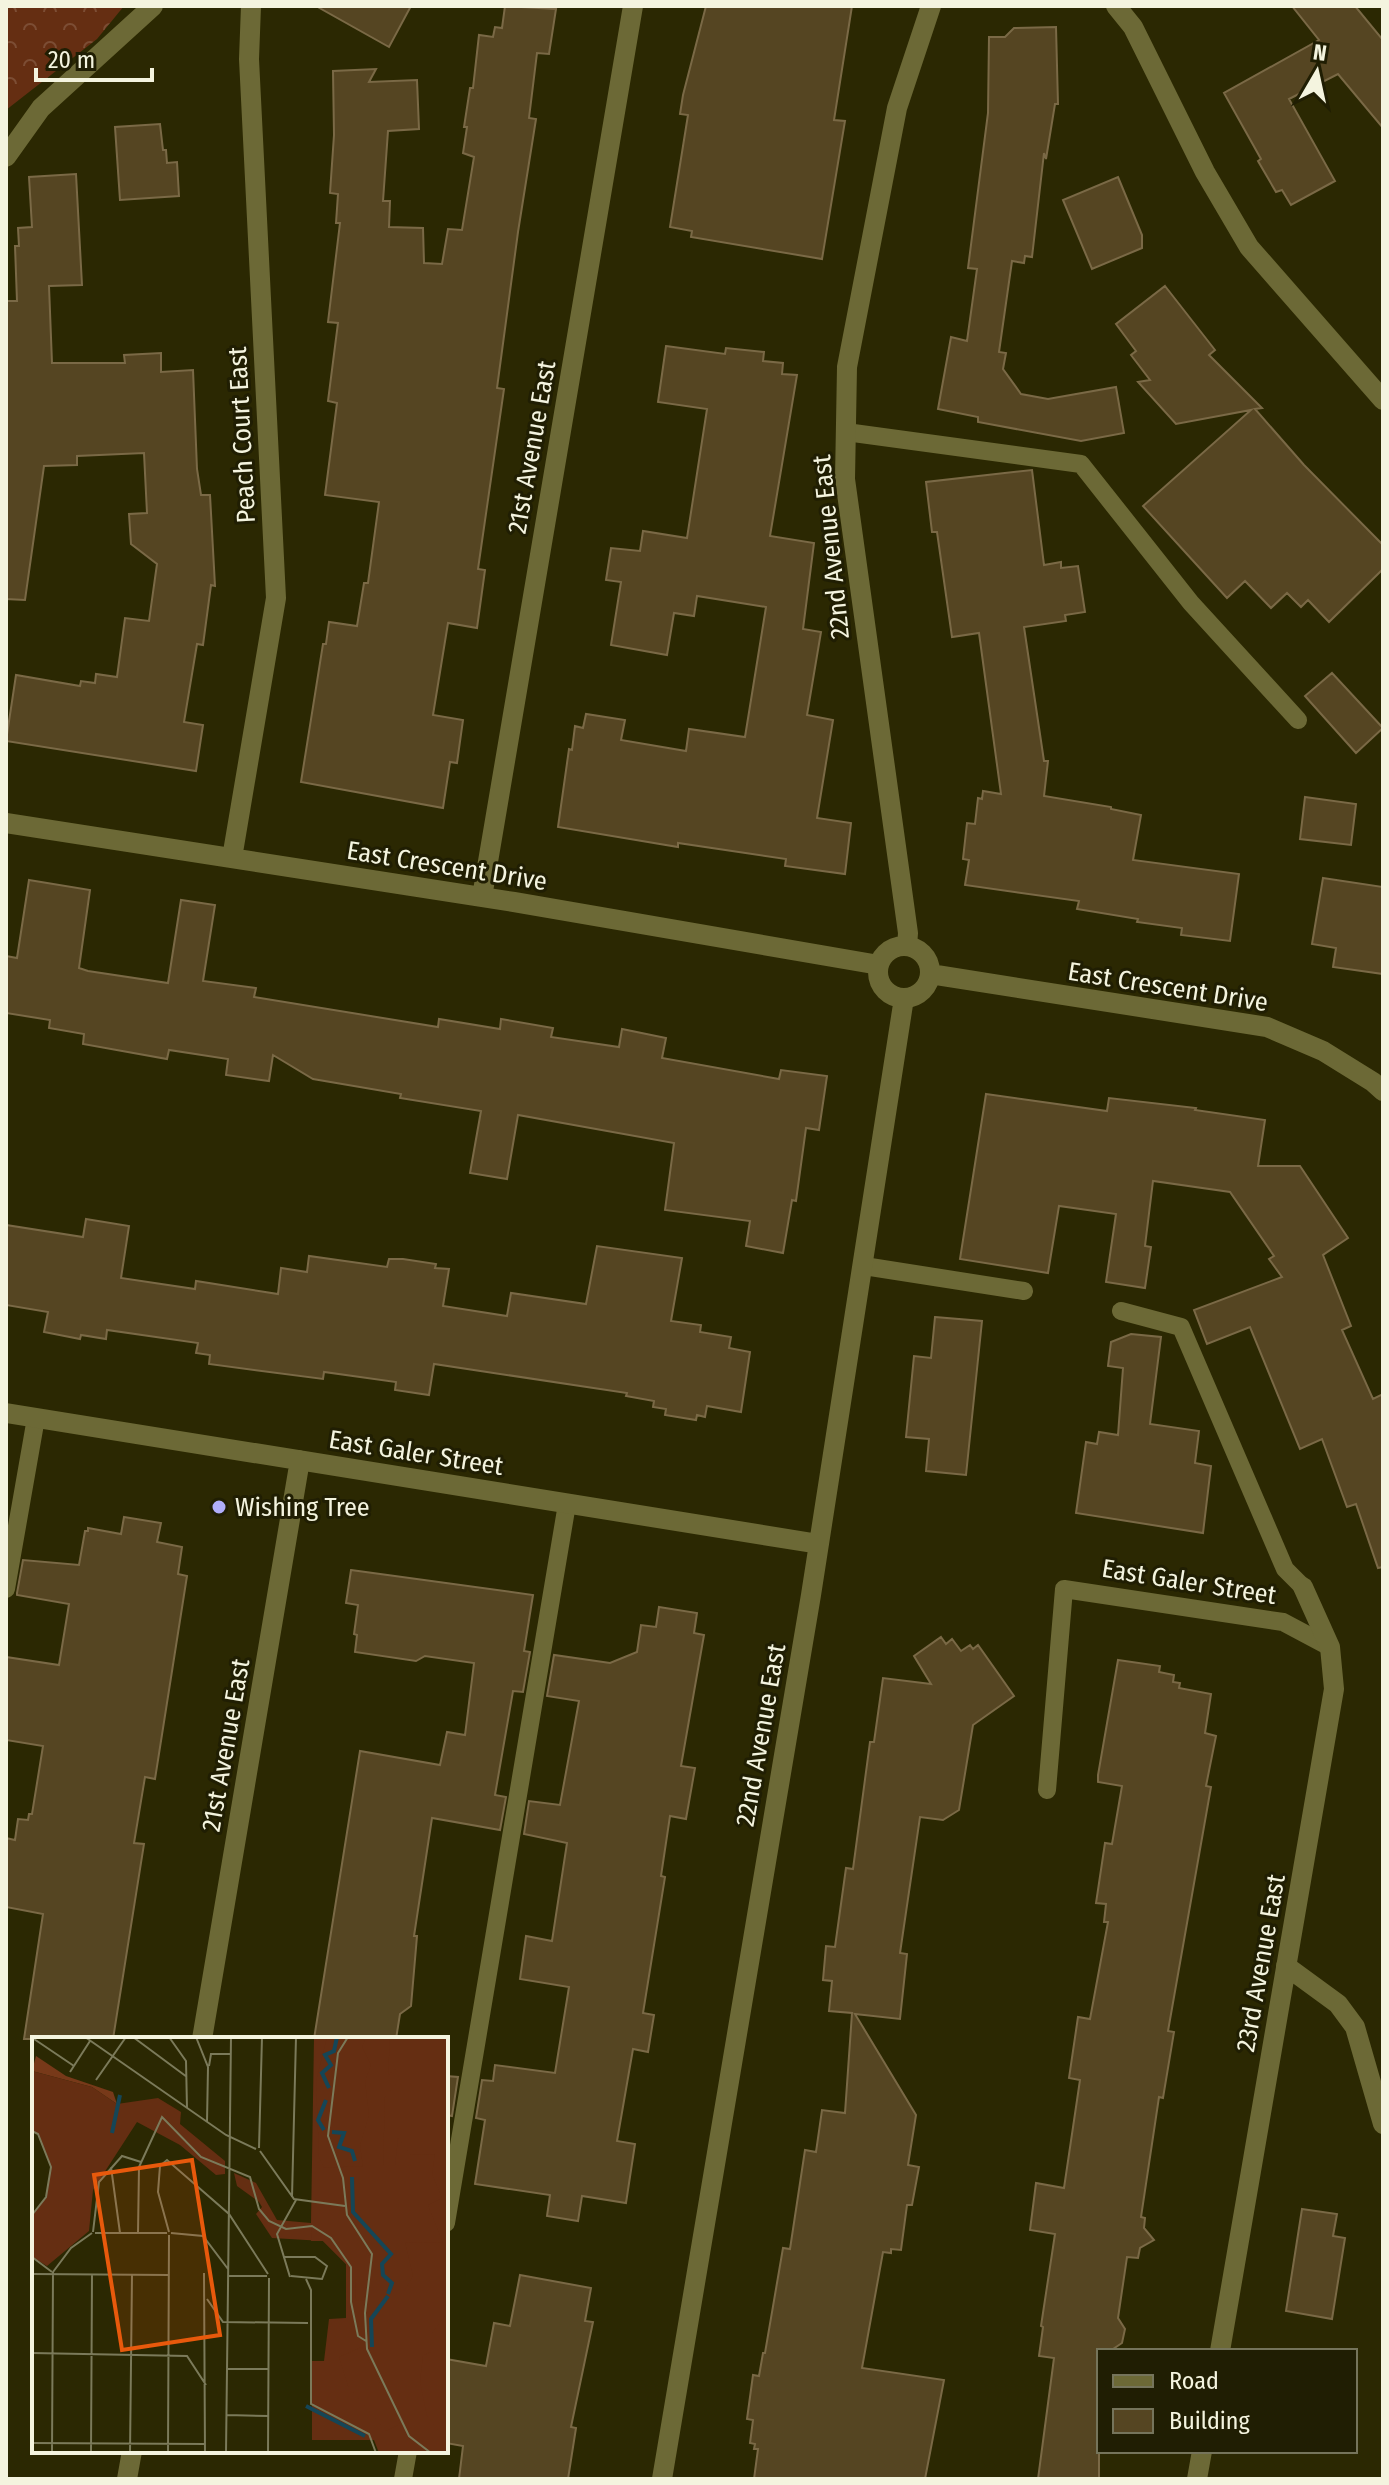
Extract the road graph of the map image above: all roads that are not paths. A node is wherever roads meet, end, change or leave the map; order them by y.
1 (153, 6) edge
2 (251, 6) edge
3 (633, 6) edge
4 (931, 6) edge
5 (1116, 6) edge
6 (6, 157) edge
7 (1383, 400) edge
8 (846, 432) junction
9 (1298, 720) dead end
10 (6, 823) edge
11 (232, 858) junction
12 (482, 897) junction
13 (907, 946) junction
14 (879, 965) junction
15 (930, 974) junction
16 (904, 998) junction
17 (1383, 1091) edge
18 (864, 1266) junction
19 (1024, 1291) dead end
20 (1121, 1311) dead end
21 (6, 1413) edge
22 (36, 1418) junction
23 (300, 1460) junction
24 (567, 1504) junction
25 (819, 1544) junction
26 (1303, 1587) joint
27 (6, 1589) edge
28 (1330, 1647) junction
29 (1047, 1790) dead end
30 (1286, 1966) junction
31 (202, 2037) edge
32 (1383, 2124) edge
33 (448, 2211) edge
34 (1220, 2349) edge
35 (132, 2453) edge
36 (408, 2453) edge
37 (1202, 2453) edge
38 (127, 2479) edge
39 (403, 2479) edge
40 (662, 2479) edge
41 (1197, 2479) edge

1 - 6 street
2 - 11 street, Peach Court East
3 - 12 street, 21st Avenue East
4 - 8 street, 22nd Avenue East
5 - 7 street
8 - 9 lane
8 - 13 street, 22nd Avenue East
10 - 11 street, East Crescent Drive
11 - 12 street, East Crescent Drive
12 - 14 street, East Crescent Drive
13 - 14 street
13 - 15 street
14 - 16 street
15 - 16 street
15 - 17 street, East Crescent Drive
16 - 18 street, 22nd Avenue East
18 - 19 lane
18 - 25 street, 22nd Avenue East
20 - 26 lane
21 - 22 street, East Galer Street
22 - 23 street, East Galer Street
22 - 27 lane
23 - 24 street, East Galer Street
23 - 31 street, 21st Avenue East
24 - 25 street, East Galer Street
24 - 33 lane
25 - 40 street, 22nd Avenue East
26 - 28 street, 23rd Avenue East
28 - 29 lane, East Galer Street
28 - 30 street, 23rd Avenue East
30 - 32 street
30 - 34 street, 23rd Avenue East
35 - 38 street
36 - 39 lane
37 - 41 street

